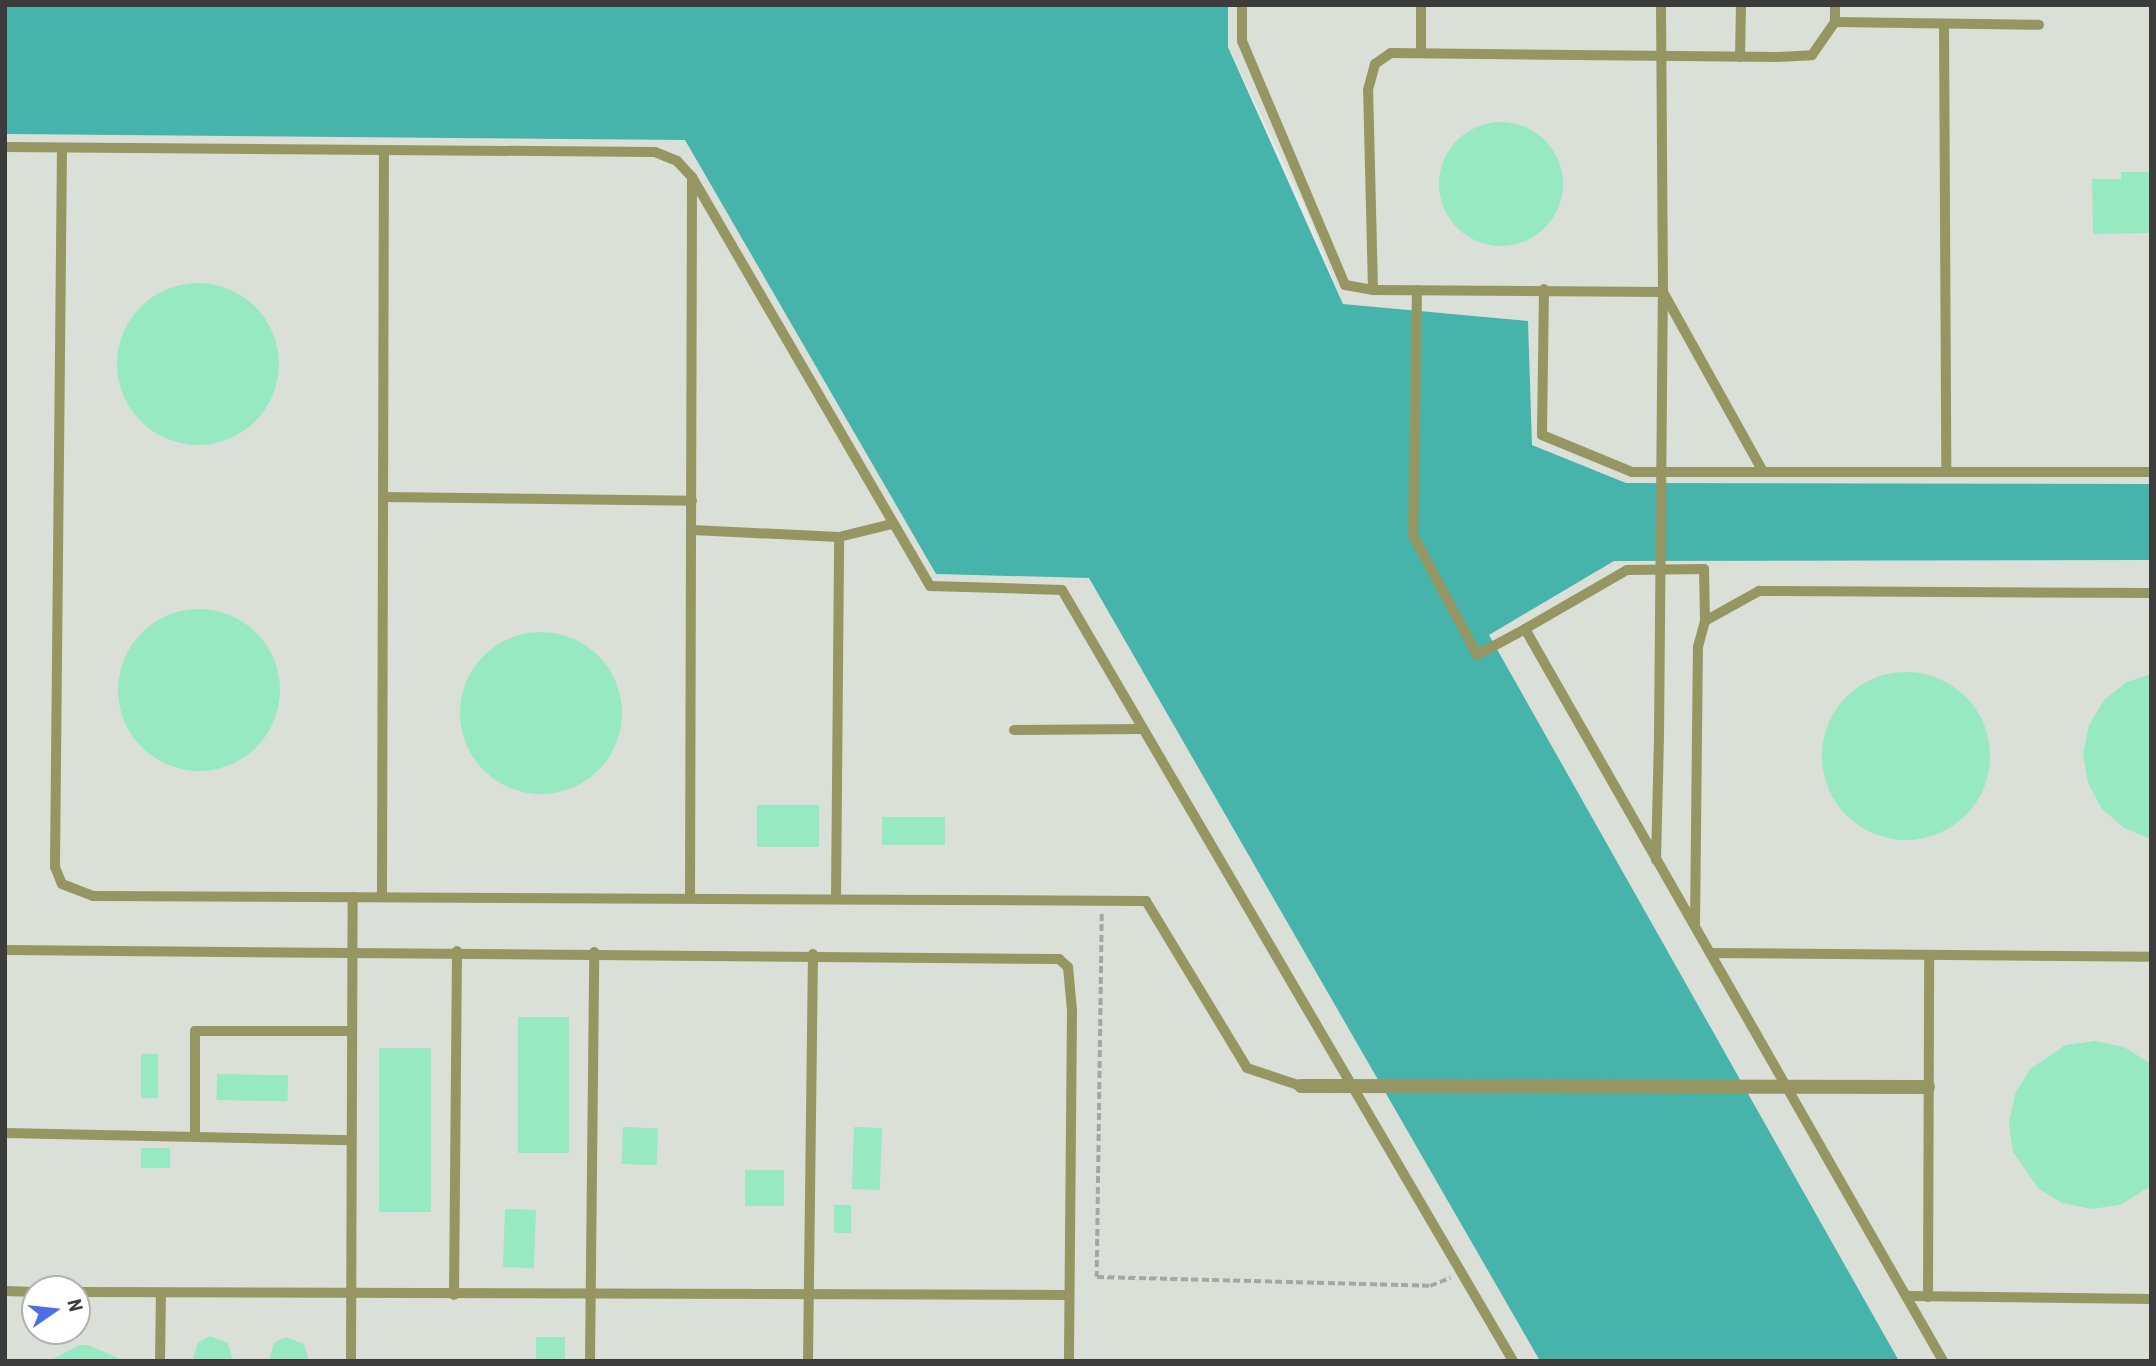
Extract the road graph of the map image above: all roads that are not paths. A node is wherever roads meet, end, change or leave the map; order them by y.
1 (1242, 5) edge
2 (1421, 5) edge
3 (1661, 5) edge
4 (1741, 5) edge
5 (1835, 5) edge
6 (1835, 22) junction
7 (1944, 24) junction
8 (2039, 25) dead end
9 (1421, 51) junction
10 (1661, 56) junction
11 (1740, 57) junction
12 (5, 147) edge
13 (62, 148) junction
14 (384, 151) junction
15 (692, 177) junction
16 (1544, 289) junction
17 (1373, 290) junction
18 (1417, 290) junction
19 (1663, 292) junction
20 (1762, 470) junction
21 (1946, 471) junction
22 (2151, 472) edge
23 (383, 497) junction
24 (692, 500) junction
25 (892, 524) junction
26 (692, 530) junction
27 (839, 537) junction
28 (2151, 593) edge
29 (1705, 621) junction
30 (1525, 629) junction
31 (1143, 729) junction
32 (1014, 730) dead end
33 (1656, 860) junction
34 (353, 897) junction
35 (382, 897) junction
36 (690, 898) junction
37 (836, 899) junction
38 (1695, 927) junction
39 (5, 950) edge
40 (353, 950) junction
41 (457, 951) junction
42 (594, 952) junction
43 (813, 954) junction
44 (1710, 954) junction
45 (1929, 957) junction
46 (2151, 957) edge
47 (352, 1031) junction
48 (1301, 1086) joint
49 (1928, 1087) junction
50 (5, 1132) edge
51 (195, 1136) junction
52 (351, 1140) junction
53 (91, 1292) edge
54 (161, 1293) junction
55 (590, 1294) junction
56 (351, 1295) junction
57 (454, 1295) junction
58 (808, 1295) junction
59 (1068, 1295) junction
60 (1907, 1296) junction
61 (1928, 1297) junction
62 (2151, 1299) edge
63 (160, 1361) edge
64 (351, 1361) edge
65 (590, 1361) edge
66 (808, 1361) edge
67 (1069, 1361) edge
68 (1513, 1361) edge
69 (1943, 1361) edge

1 - 17 lane
2 - 9 lane
3 - 10 lane
4 - 11 lane
5 - 6 lane
6 - 7 lane
6 - 11 lane
7 - 8 lane
7 - 21 lane
9 - 10 lane
9 - 17 lane
10 - 11 lane
10 - 19 lane
12 - 13 lane
13 - 14 lane
13 - 34 lane
14 - 15 lane
14 - 23 lane
15 - 24 lane
15 - 25 lane
16 - 18 lane
16 - 19 lane
16 - 20 lane
17 - 18 lane
18 - 30 lane
19 - 20 lane
19 - 33 lane, bridge
20 - 21 lane
21 - 22 lane
23 - 24 lane
23 - 35 lane
24 - 26 lane
25 - 27 lane
25 - 31 lane
26 - 27 lane
26 - 36 lane
27 - 37 lane
28 - 29 lane
29 - 30 lane
29 - 38 lane
30 - 33 lane
31 - 32 lane
31 - 68 lane
33 - 38 lane
34 - 35 lane
34 - 40 lane
35 - 36 lane
36 - 37 lane
37 - 48 lane
38 - 44 lane
39 - 40 lane
40 - 41 lane
40 - 47 lane
41 - 42 lane
41 - 57 lane
42 - 43 lane
42 - 55 lane
43 - 58 lane
43 - 59 lane
44 - 45 lane
44 - 60 lane
45 - 46 lane
45 - 49 lane
47 - 51 lane
47 - 52 lane
48 - 49 street, bridge
49 - 61 lane
50 - 51 lane
51 - 52 lane
52 - 56 lane
53 - 54 lane
54 - 56 lane
54 - 63 lane
55 - 57 lane
55 - 58 lane
55 - 65 lane
56 - 57 lane
56 - 64 lane
58 - 59 lane
58 - 66 lane
59 - 67 lane
60 - 61 lane
60 - 69 lane
61 - 62 lane

